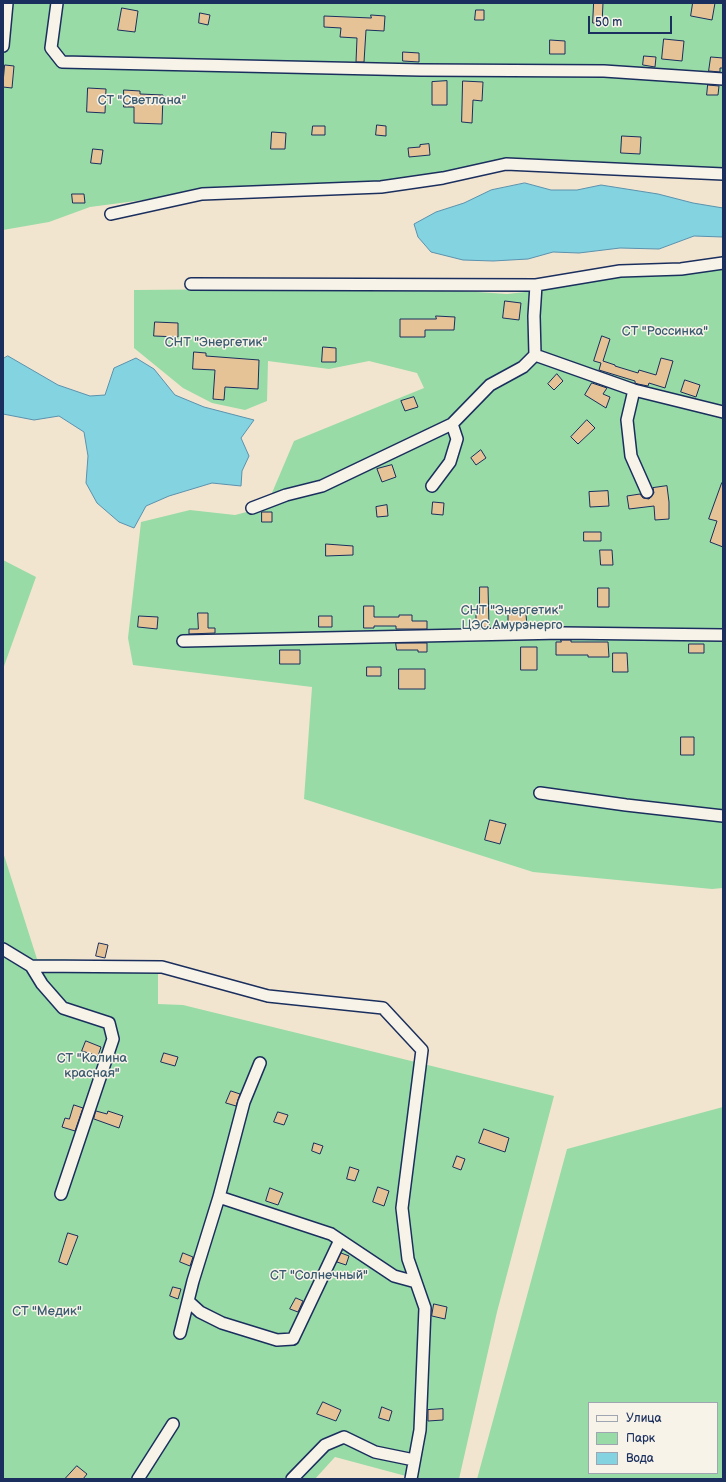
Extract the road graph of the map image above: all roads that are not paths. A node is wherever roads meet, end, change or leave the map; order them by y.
1 (7, 3) edge
2 (57, 3) edge
3 (3, 46) edge
4 (723, 79) edge
5 (723, 174) edge
6 (111, 214) dead end
7 (723, 263) edge
8 (191, 284) dead end
9 (536, 285) junction
10 (535, 355) junction
11 (634, 390) junction
12 (723, 412) edge
13 (452, 424) junction
14 (432, 486) dead end
15 (647, 492) dead end
16 (252, 508) dead end
17 (723, 635) edge
18 (183, 641) dead end
19 (540, 793) dead end
20 (723, 816) edge
21 (3, 949) edge
22 (31, 966) junction
23 (260, 1063) dead end
24 (61, 1194) dead end
25 (219, 1197) junction
26 (340, 1240) junction
27 (416, 1282) junction
28 (188, 1301) junction
29 (180, 1333) dead end
30 (173, 1424) dead end
31 (414, 1460) junction
32 (138, 1479) edge
33 (292, 1479) edge
34 (411, 1479) edge

1 - 3 street
2 - 4 street
5 - 6 street
7 - 9 street
8 - 9 street
9 - 10 street
10 - 11 street
10 - 13 street
11 - 12 street
11 - 15 street
13 - 14 street
13 - 16 street
17 - 18 street
19 - 20 street
21 - 22 street
22 - 24 street
22 - 27 street
23 - 25 street
25 - 26 street
25 - 28 street
26 - 27 street
26 - 28 street
27 - 31 street
28 - 29 street
30 - 32 street
31 - 33 street
31 - 34 street

